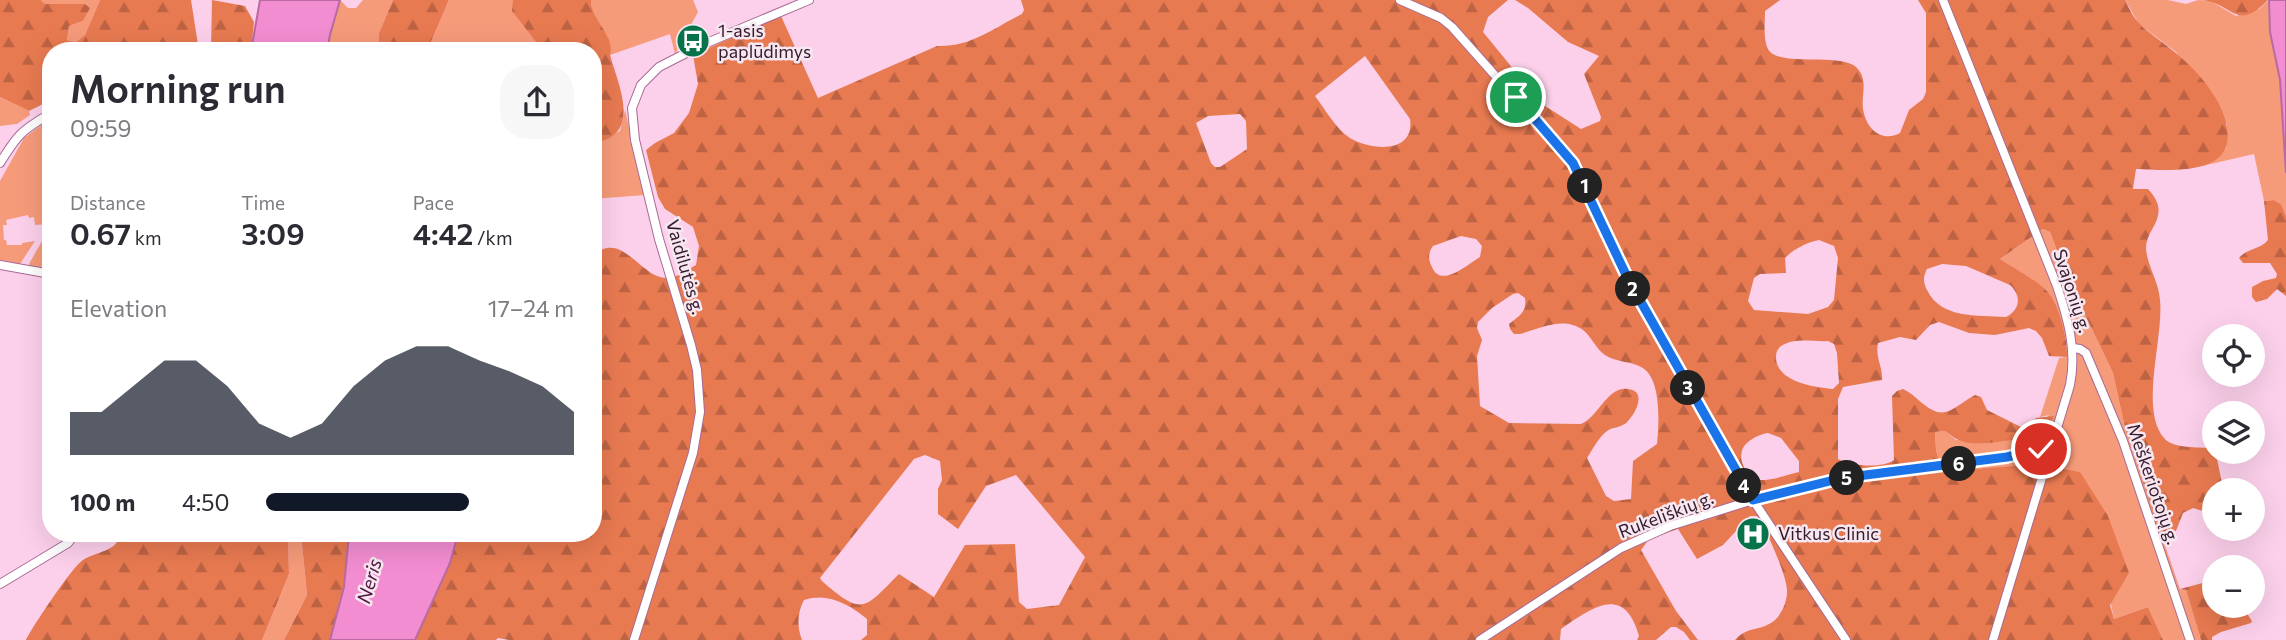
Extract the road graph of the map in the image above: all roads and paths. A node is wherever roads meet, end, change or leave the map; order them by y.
1 (808, 0) edge
2 (1400, 0) edge
3 (1943, 0) edge
4 (42, 118) edge
5 (0, 163) edge
6 (0, 265) edge
7 (42, 272) edge
8 (2073, 348) junction
9 (2051, 450) junction
10 (1753, 500) junction
11 (69, 542) edge
12 (0, 584) edge
13 (634, 640) edge
14 (1480, 640) edge
15 (1846, 640) edge
16 (1993, 640) edge
17 (2190, 640) edge

1 - 13 street, Vaidilutės g.
2 - 10 street
3 - 8 street, Svajonių g.
4 - 5 street
6 - 7 street
8 - 9 street, Svajonių g.
8 - 17 street, Meškeriotojų g.
9 - 10 street, Rukeliškių g.
9 - 16 street, Svajonių g.
10 - 14 street, Rukeliškių g.
10 - 15 street
11 - 12 street

